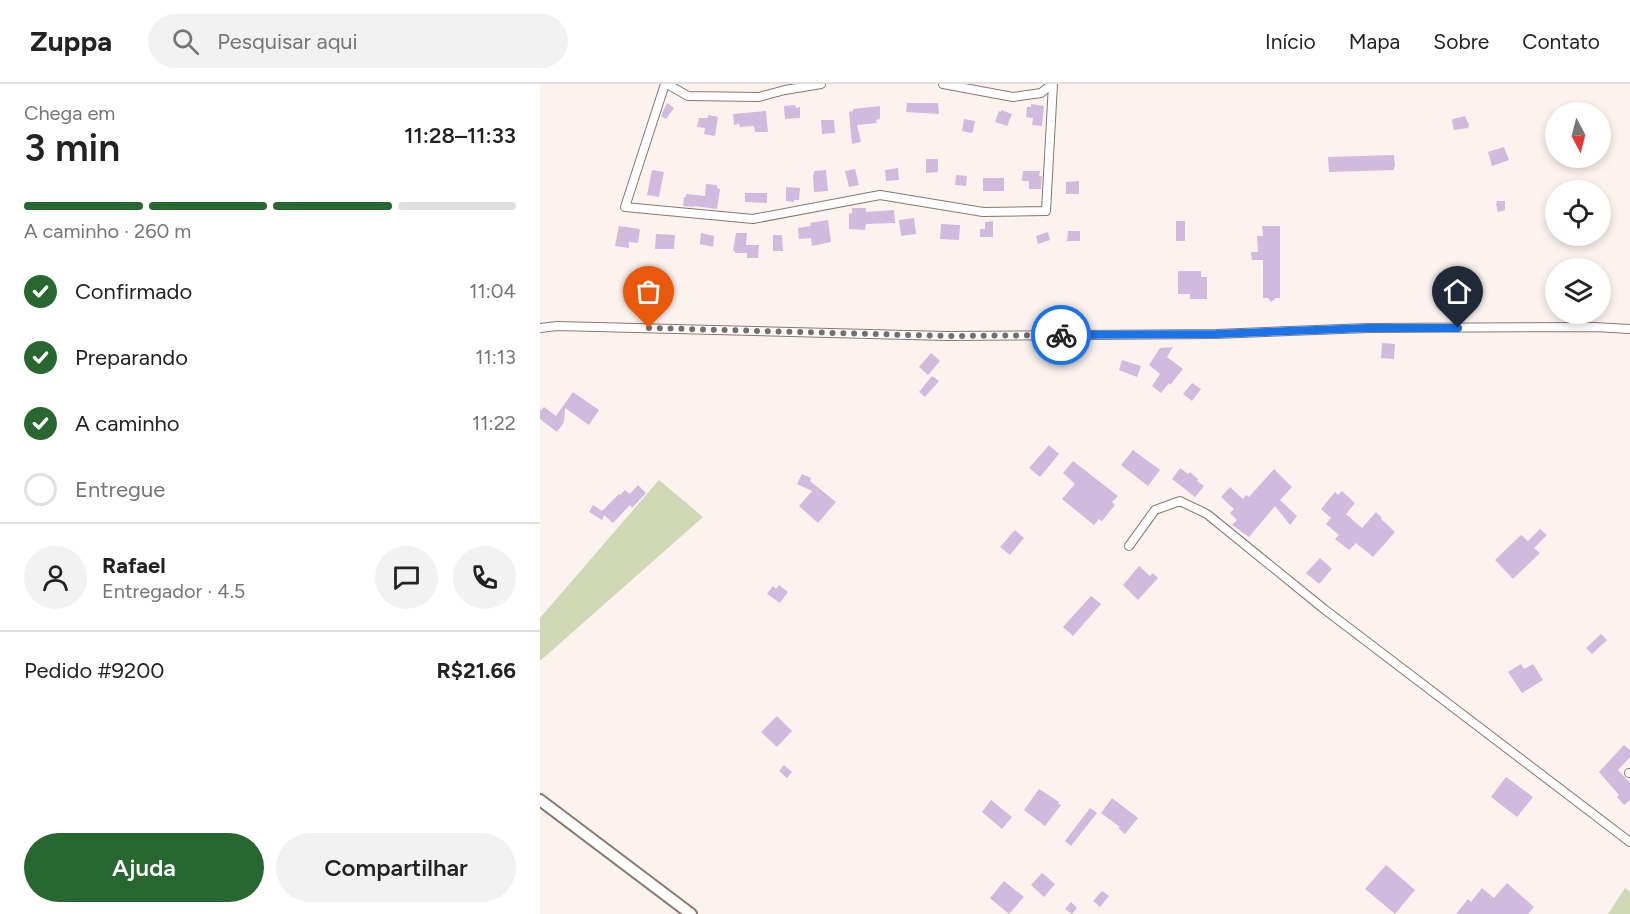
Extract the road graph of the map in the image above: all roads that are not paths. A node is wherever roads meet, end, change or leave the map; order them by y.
1 (666, 84) edge
2 (821, 84) edge
3 (943, 84) edge
4 (1053, 84) edge
5 (540, 328) edge
6 (1630, 329) edge
7 (1129, 546) dead end
8 (540, 800) edge
9 (1630, 843) edge
10 (691, 914) edge

1 - 2 street
1 - 4 street
3 - 4 street
5 - 6 street
7 - 9 street
8 - 10 street

